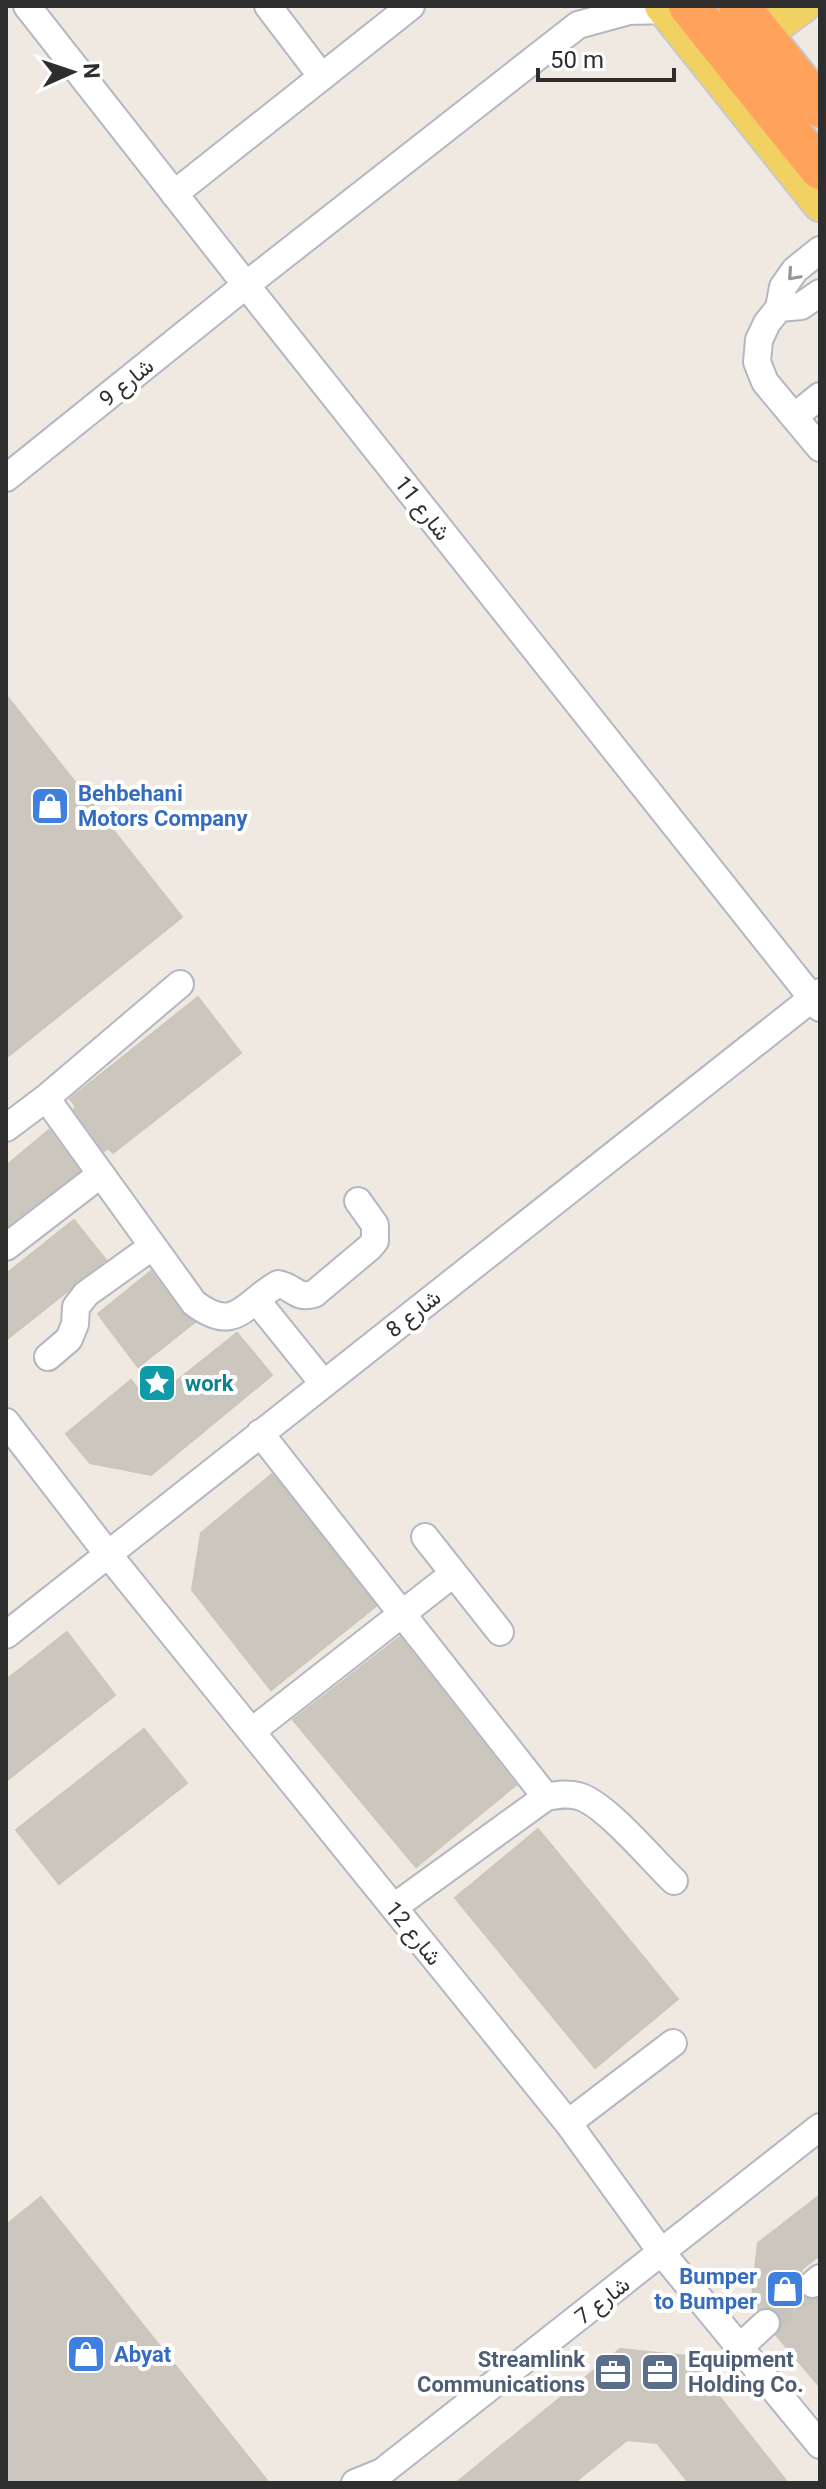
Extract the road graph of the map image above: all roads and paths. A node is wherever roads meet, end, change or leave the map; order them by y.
1 (27, 6) edge
2 (268, 6) edge
3 (411, 6) edge
4 (739, 6) edge
5 (672, 7) edge
6 (780, 12) edge
7 (582, 15) edge
8 (322, 77) junction
9 (820, 78) edge
10 (820, 107) edge
11 (820, 169) edge
12 (174, 194) junction
13 (820, 204) edge
14 (820, 250) edge
15 (246, 285) junction
16 (820, 293) edge
17 (779, 308) junction
18 (820, 396) edge
19 (794, 417) junction
20 (820, 448) edge
21 (6, 478) edge
22 (180, 984) dead end
23 (817, 999) edge
24 (46, 1098) junction
25 (6, 1128) edge
26 (101, 1174) junction
27 (358, 1201) dead end
28 (153, 1246) junction
29 (6, 1247) edge
30 (257, 1301) junction
31 (48, 1357) dead end
32 (323, 1383) junction
33 (6, 1422) edge
34 (260, 1433) junction
35 (425, 1537) dead end
36 (107, 1553) junction
37 (453, 1574) junction
38 (401, 1613) junction
39 (500, 1632) dead end
40 (6, 1635) edge
41 (252, 1731) junction
42 (546, 1797) junction
43 (674, 1881) dead end
44 (394, 1907) junction
45 (673, 2043) dead end
46 (568, 2123) junction
47 (820, 2127) edge
48 (662, 2253) junction
49 (766, 2323) tunnel mouth
50 (740, 2347) junction
51 (820, 2445) edge
52 (384, 2479) edge
53 (355, 2483) edge

1 - 12 street, شارع 11
2 - 8 street
3 - 8 street
4 - 10 highway
5 - 7 street
5 - 11 highway
5 - 13 main road
6 - 9 main road
7 - 15 street, شارع 9
8 - 12 street
12 - 15 street, شارع 11
14 -> 17 street
15 - 21 street, شارع 9
15 - 23 street, شارع 11
16 - 17 street
17 - 19 street
18 - 19 street
19 - 20 street
22 - 24 street
23 - 32 street, شارع 8
24 - 25 street
24 - 26 street
26 - 28 street
26 - 29 street
27 - 30 street
28 - 30 street
28 - 31 street
30 - 32 street
32 - 34 street, شارع 8
33 - 36 street, شارع 12
34 - 36 street, شارع 8
34 - 38 street
35 - 37 street
36 - 40 street, شارع 8
36 - 41 street, شارع 12
37 - 38 street
37 - 39 street
38 - 41 street
38 - 42 street
41 - 44 street, شارع 12
42 - 43 street
42 - 44 street
44 - 46 street, شارع 12
45 - 46 street
46 - 48 street, شارع 12
47 - 48 street, شارع 7
48 - 50 street, شارع 12
48 - 52 street, شارع 7
49 - 50 street
50 - 51 street, شارع 12
52 - 53 street, شارع 7

